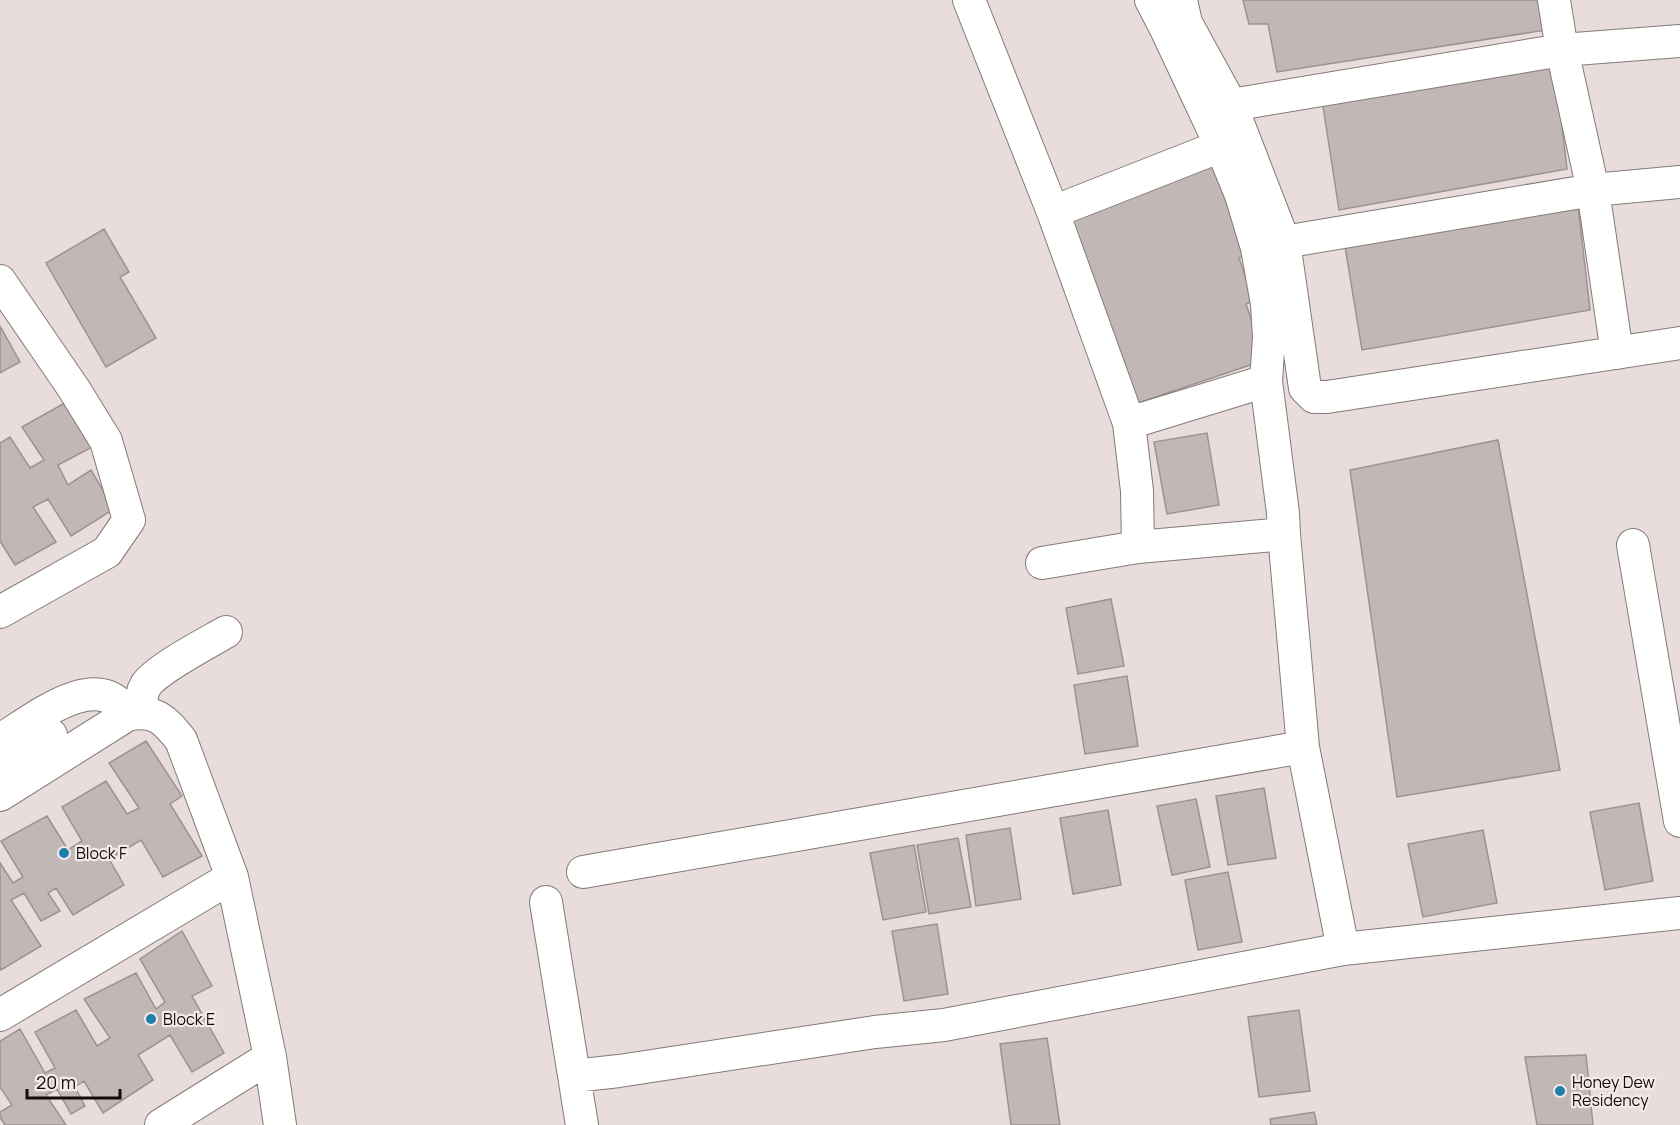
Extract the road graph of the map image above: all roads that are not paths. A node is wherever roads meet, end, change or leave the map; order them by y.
1 (969, 0) edge
2 (1151, 0) edge
3 (1181, 0) edge
4 (1554, 0) edge
5 (1680, 41) edge
6 (1562, 50) junction
7 (1231, 105) junction
8 (1221, 146) junction
9 (1680, 182) edge
10 (1593, 190) junction
11 (1053, 212) junction
12 (1284, 242) junction
13 (0, 281) edge
14 (1680, 343) edge
15 (1617, 352) junction
16 (1266, 381) junction
17 (1129, 423) junction
18 (1284, 534) junction
19 (1633, 546) dead end
20 (1138, 547) junction
21 (1042, 563) dead end
22 (0, 612) edge
23 (226, 632) dead end
24 (134, 713) junction
25 (51, 735) dead end
26 (0, 740) edge
27 (1303, 747) junction
28 (0, 766) edge
29 (0, 795) edge
30 (1680, 822) edge
31 (583, 872) dead end
32 (232, 877) junction
33 (546, 902) dead end
34 (1680, 914) edge
35 (1343, 949) junction
36 (0, 1015) edge
37 (270, 1057) junction
38 (574, 1076) junction
39 (161, 1125) edge
40 (280, 1125) edge
41 (582, 1125) edge

1 - 11 street
2 - 8 street
3 - 7 street
4 - 6 street
5 - 6 street
6 - 7 street
6 - 10 street
7 - 12 street
8 - 11 street
8 - 16 street
9 - 10 street
10 - 12 street
10 - 15 street
11 - 17 street
12 - 15 street
13 - 22 street
14 - 15 street
16 - 17 street
16 - 18 street
17 - 20 street
18 - 20 street
18 - 27 street
19 - 30 street
20 - 21 street
23 - 24 street
24 - 26 street
24 - 29 street
24 - 32 street
25 - 28 street
27 - 31 street
27 - 35 street
32 - 36 street
32 - 37 street
33 - 38 street
34 - 35 street
35 - 38 street
37 - 39 street
37 - 40 street
38 - 41 street

